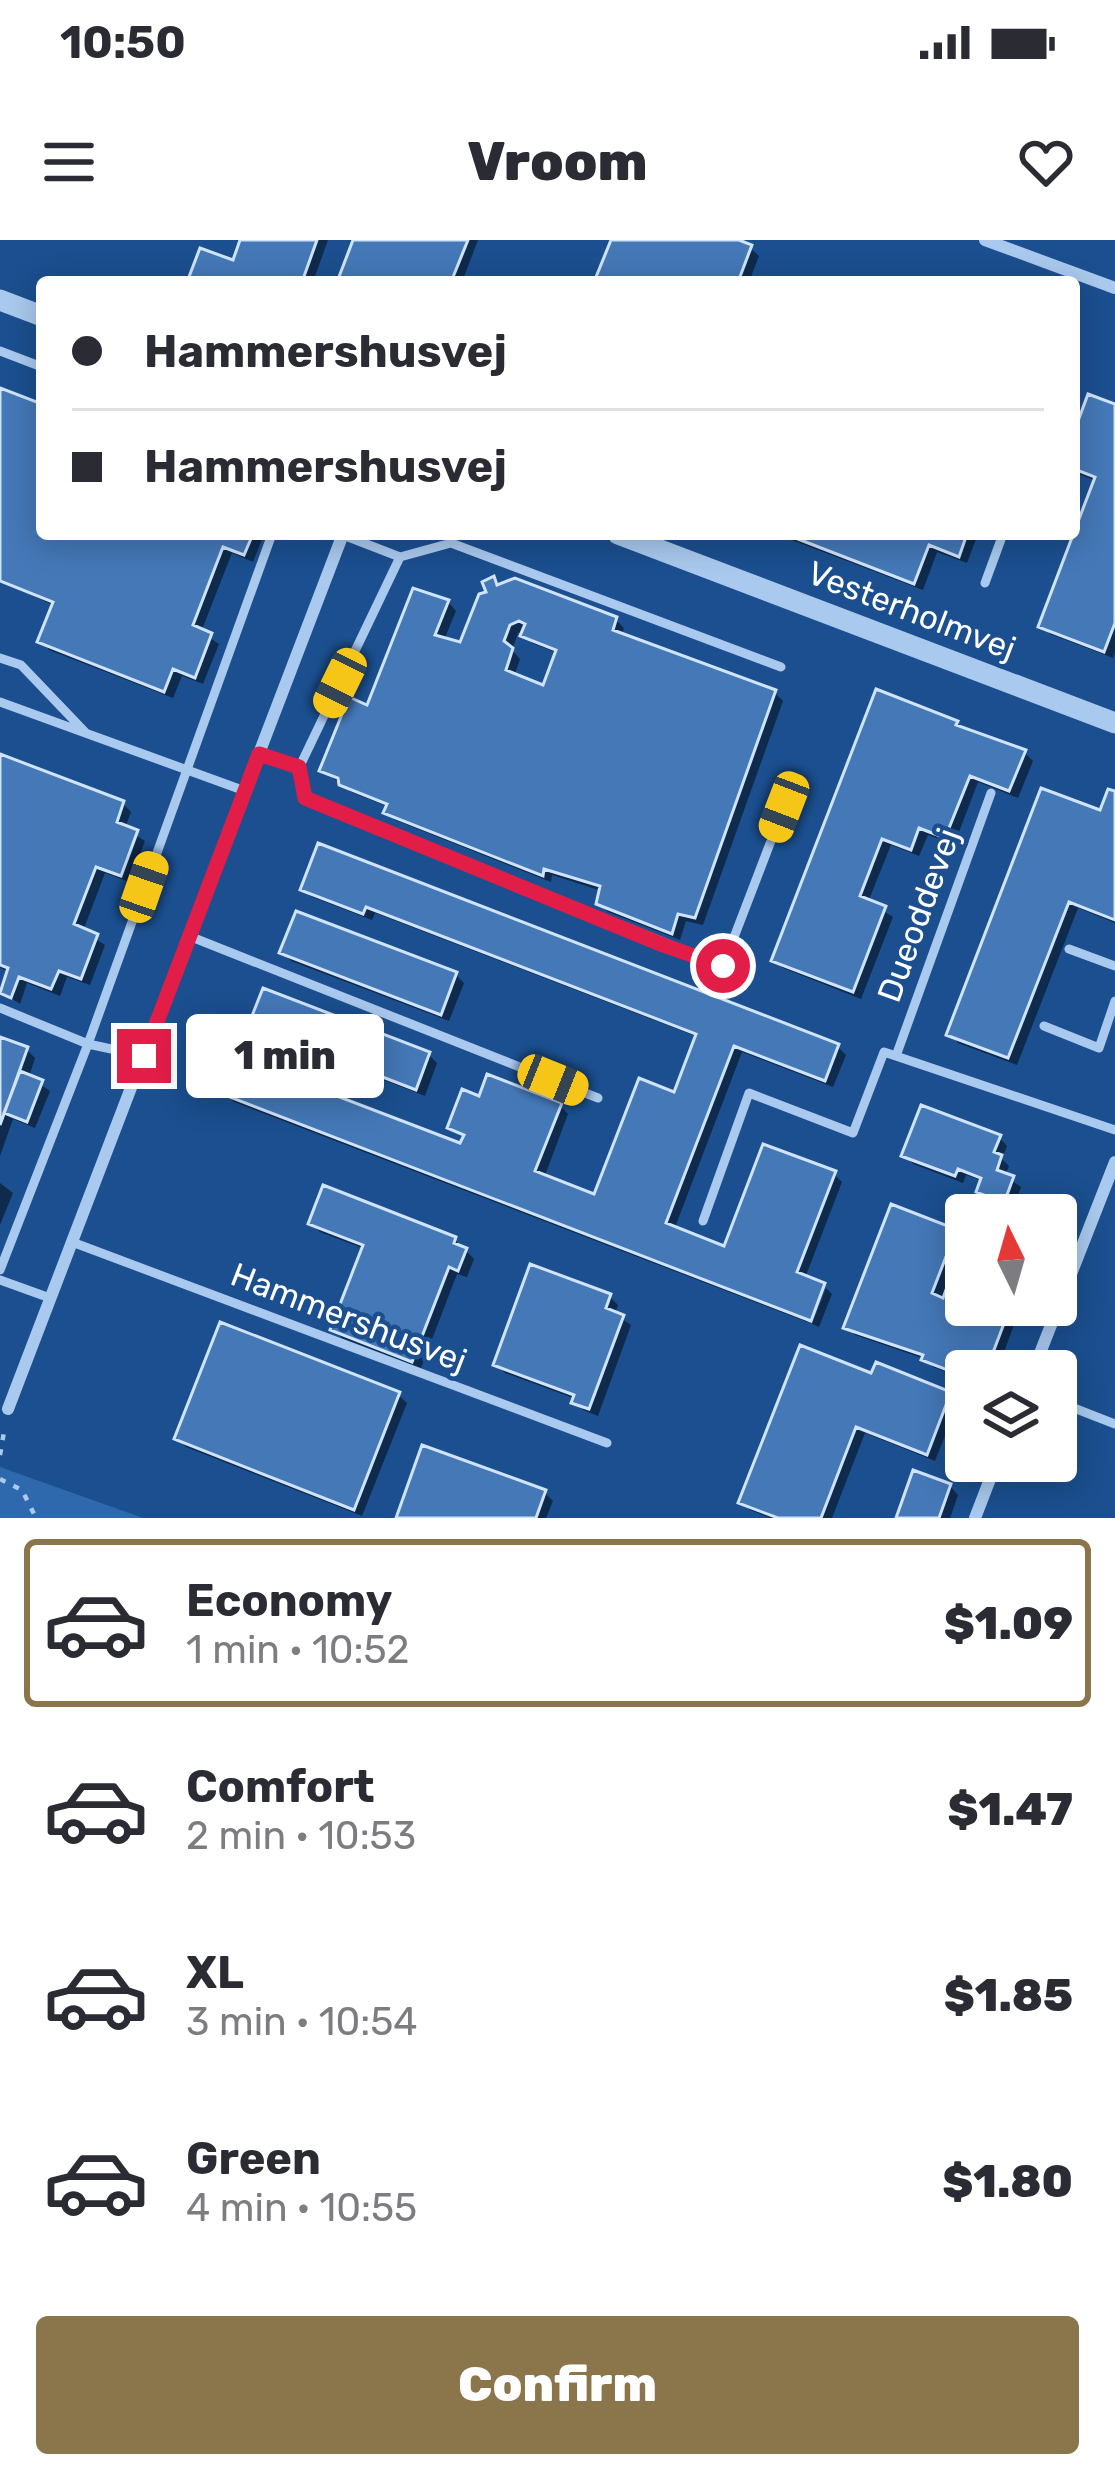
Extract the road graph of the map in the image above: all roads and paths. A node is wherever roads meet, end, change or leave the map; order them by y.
1 (986, 240) edge
2 (1115, 288) edge
3 (0, 300) edge
4 (36, 314) edge
5 (0, 351) edge
6 (36, 365) edge
7 (270, 540) edge
8 (341, 540) edge
9 (358, 540) edge
10 (633, 540) edge
11 (1001, 540) edge
12 (400, 557) junction
13 (985, 584) dead end
14 (0, 658) edge
15 (781, 667) dead end
16 (0, 702) edge
17 (1115, 723) edge
18 (90, 737) junction
19 (259, 754) junction
20 (299, 767) junction
21 (186, 770) junction
22 (245, 790) junction
23 (991, 793) dead end
24 (784, 807) dead end
25 (189, 936) junction
26 (1069, 950) dead end
27 (1115, 966) edge
28 (1115, 1001) edge
29 (0, 1008) edge
30 (1044, 1026) dead end
31 (88, 1044) junction
32 (144, 1056) junction
33 (896, 1056) junction
34 (598, 1098) dead end
35 (1115, 1130) edge
36 (1115, 1162) edge
37 (703, 1221) dead end
38 (72, 1242) junction
39 (1077, 1256) edge
40 (0, 1270) edge
41 (0, 1280) edge
42 (50, 1298) junction
43 (8, 1408) joint
44 (1077, 1409) edge
45 (1115, 1424) edge
46 (607, 1443) dead end
47 (0, 1455) edge
48 (0, 1479) edge
49 (990, 1482) edge
50 (36, 1518) edge
51 (975, 1518) edge

1 - 2 street
3 - 4 street
5 - 6 lane
7 - 21 lane
8 - 19 street
9 - 12 lane
10 - 17 street, Vesterholmvej
11 - 13 lane
12 - 15 lane
12 - 20 lane
14 - 18 lane
16 - 18 lane
18 - 21 lane
19 - 20 lane
19 - 22 street
20 - 24 lane
21 - 22 lane
21 - 31 lane
22 - 25 street
23 - 33 lane, Dueoddevej
25 - 32 street
25 - 34 lane
26 - 27 lane
28 - 30 lane
29 - 31 lane
31 - 32 lane
31 - 40 lane
32 - 38 street
33 - 35 lane
33 - 37 lane, Dueoddevej
36 - 39 street
38 - 42 street
38 - 46 lane, Hammershusvej
41 - 42 lane
42 - 43 street
43 - 47 path
44 - 45 lane
48 - 50 path
49 - 51 street

